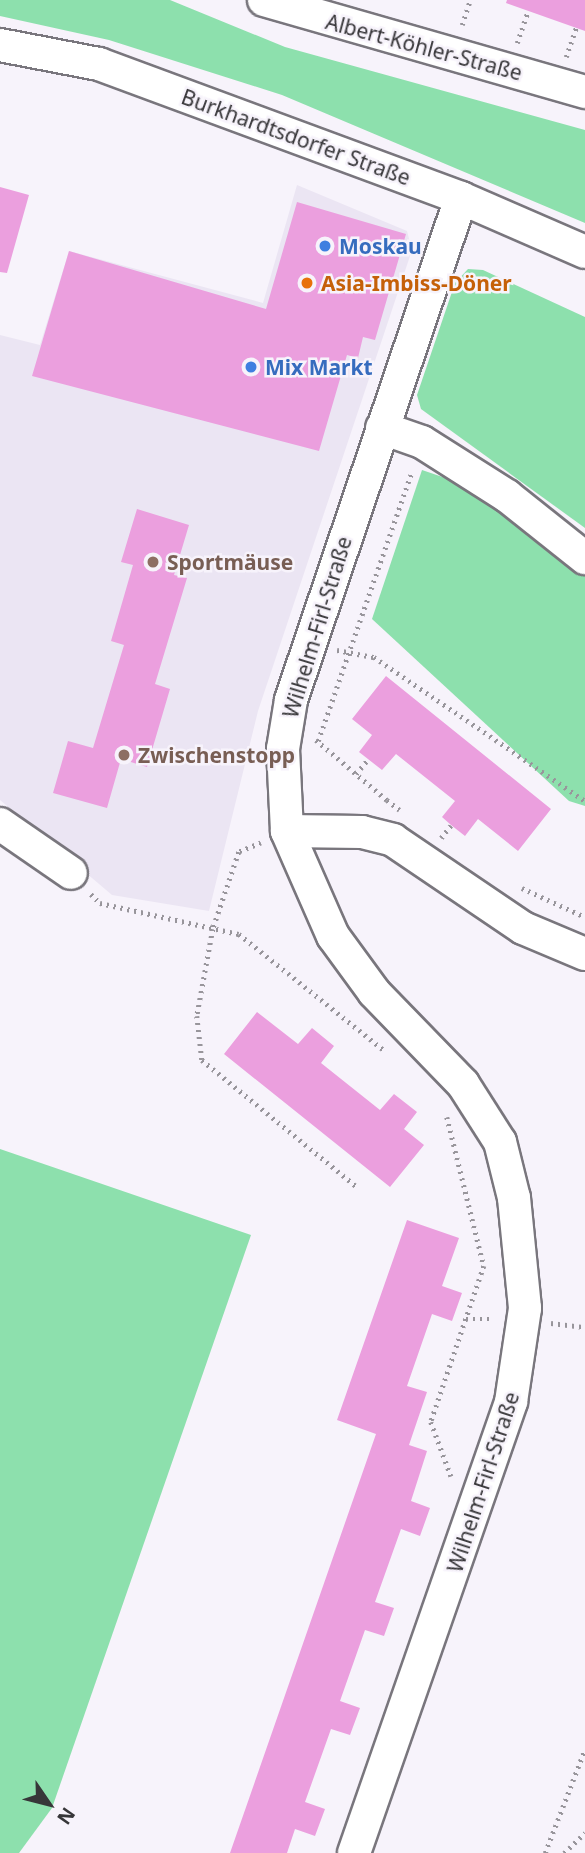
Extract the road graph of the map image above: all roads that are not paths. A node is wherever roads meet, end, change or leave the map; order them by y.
1 (264, 0) edge
2 (0, 45) edge
3 (585, 92) edge
4 (461, 198) junction
5 (585, 252) edge
6 (382, 428) junction
7 (585, 558) edge
8 (0, 824) edge
9 (287, 831) junction
10 (71, 873) road end
11 (585, 954) edge
12 (354, 1853) edge

1 - 3 street, Albert-Köhler-Straße
2 - 4 street, Burkhardtsdorfer Straße
4 - 5 street, Burkhardtsdorfer Straße
4 - 6 street, Wilhelm-Firl-Straße
6 - 7 street
6 - 9 street, Wilhelm-Firl-Straße
8 - 10 street
9 - 11 street
9 - 12 street, Wilhelm-Firl-Straße

